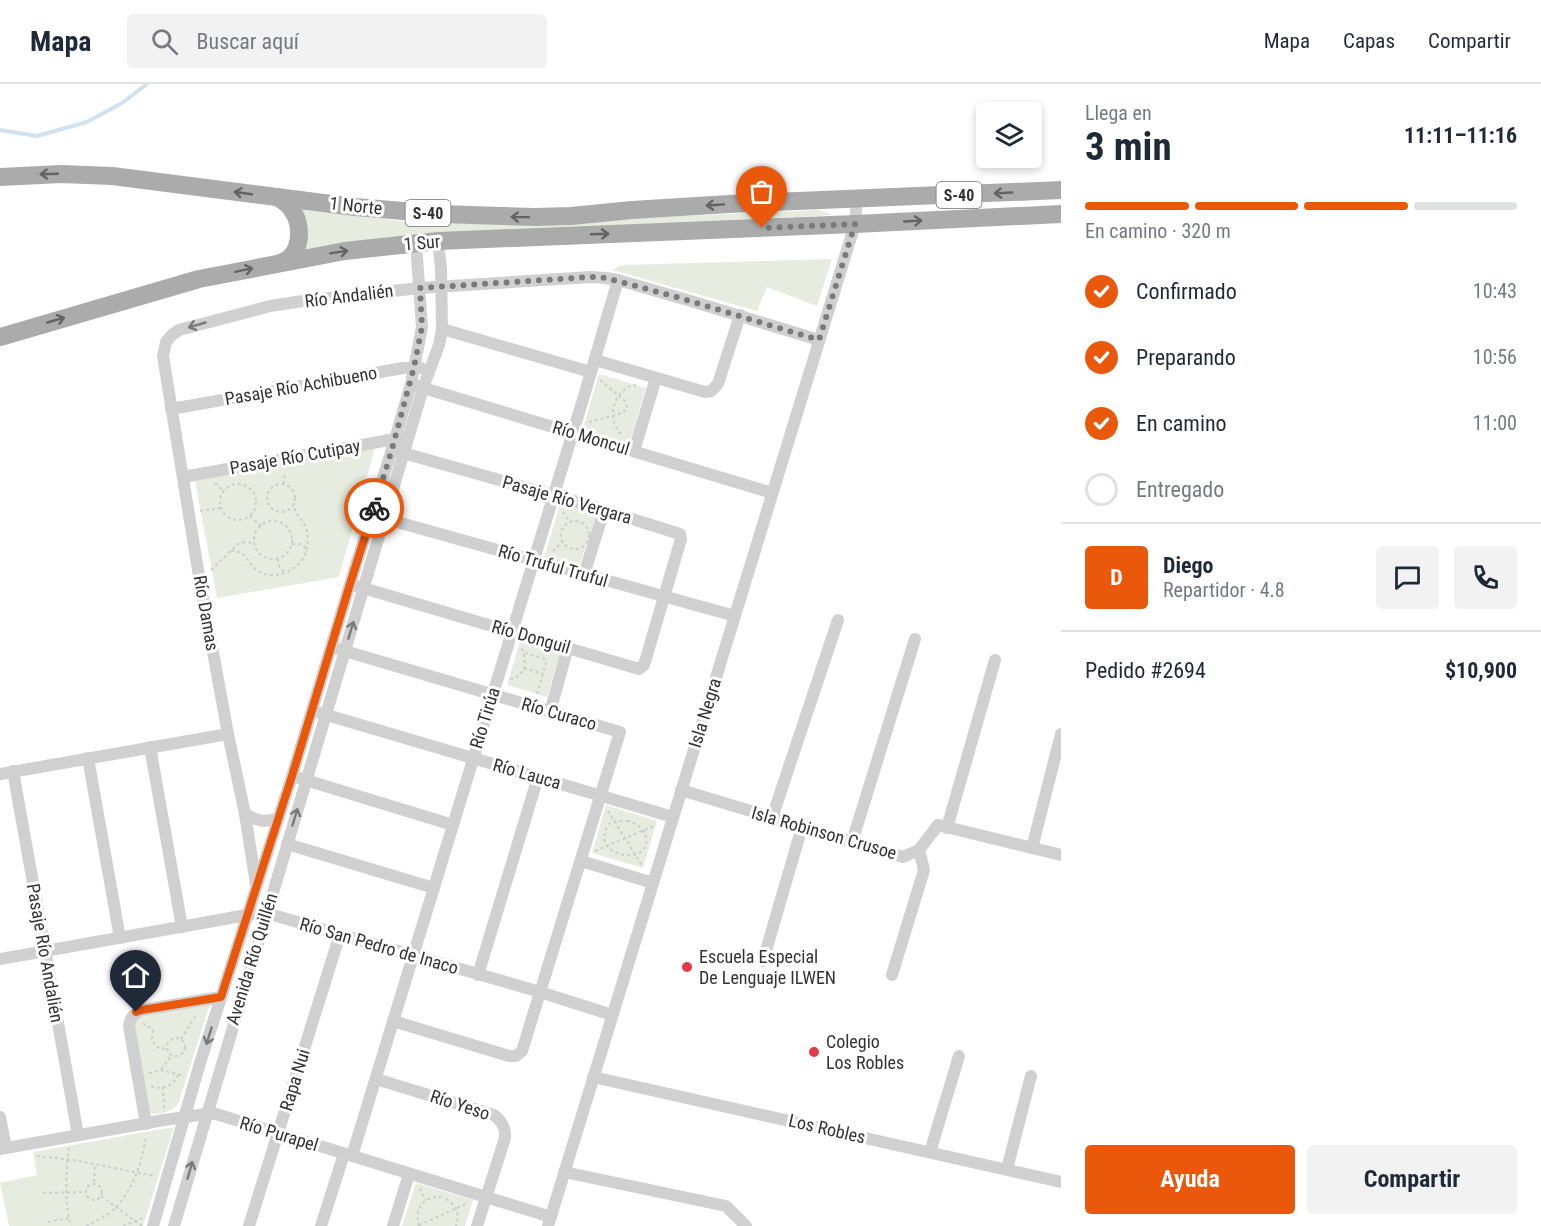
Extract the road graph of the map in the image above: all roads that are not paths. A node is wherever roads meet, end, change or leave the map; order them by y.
1 (0, 177) edge
2 (1061, 190) edge
3 (277, 197) junction
4 (857, 199) junction
5 (1061, 214) edge
6 (855, 224) junction
7 (438, 241) junction
8 (416, 243) junction
9 (282, 262) junction
10 (618, 280) junction
11 (442, 286) junction
12 (420, 288) junction
13 (740, 315) junction
14 (442, 329) junction
15 (0, 337) edge
16 (819, 340) junction
17 (166, 342) joint
18 (593, 366) junction
19 (414, 367) junction
20 (431, 369) junction
21 (656, 378) junction
22 (411, 384) junction
23 (423, 388) junction
24 (171, 409) junction
25 (574, 429) junction
26 (400, 446) junction
27 (634, 451) junction
28 (183, 477) junction
29 (772, 493) junction
30 (554, 495) junction
31 (604, 511) junction
32 (378, 517) junction
33 (534, 560) junction
34 (584, 574) junction
35 (350, 584) junction
36 (363, 588) junction
37 (665, 597) junction
38 (735, 616) junction
39 (838, 620) dead end
40 (511, 634) junction
41 (915, 639) dead end
42 (331, 647) junction
43 (568, 647) junction
44 (345, 651) junction
45 (995, 660) dead end
46 (493, 695) junction
47 (312, 711) junction
48 (550, 712) junction
49 (326, 715) junction
50 (228, 734) junction
51 (1061, 734) edge
52 (150, 747) junction
53 (88, 758) junction
54 (473, 759) junction
55 (13, 771) junction
56 (0, 774) edge
57 (292, 776) junction
58 (538, 777) junction
59 (306, 780) junction
60 (681, 790) junction
61 (600, 797) junction
62 (245, 814) junction
63 (673, 817) junction
64 (279, 818) junction
65 (772, 818) junction
66 (453, 825) junction
67 (802, 826) junction
68 (947, 828) junction
69 (852, 842) junction
70 (287, 844) junction
71 (1032, 848) junction
72 (919, 850) junction
73 (1061, 855) edge
74 (581, 859) junction
75 (653, 883) junction
76 (256, 884) junction
77 (434, 888) junction
78 (266, 913) junction
79 (247, 915) junction
80 (182, 927) junction
81 (340, 934) junction
82 (120, 938) junction
83 (45, 951) junction
84 (412, 956) junction
85 (0, 959) edge
86 (763, 961) dead end
87 (478, 975) junction
88 (892, 975) dead end
89 (540, 992) junction
90 (219, 1001) junction
91 (612, 1015) junction
92 (393, 1021) junction
93 (959, 1056) dead end
94 (1031, 1076) dead end
95 (593, 1077) junction
96 (376, 1079) junction
97 (206, 1114) junction
98 (0, 1117) edge
99 (184, 1118) junction
100 (146, 1124) junction
101 (278, 1133) junction
102 (74, 1135) junction
103 (3, 1149) edge
104 (930, 1152) junction
105 (348, 1155) junction
106 (1007, 1170) junction
107 (564, 1172) junction
108 (409, 1174) junction
109 (1061, 1182) edge
110 (485, 1197) junction
111 (549, 1221) edge
112 (153, 1226) edge
113 (174, 1226) edge
114 (249, 1226) edge
115 (321, 1226) edge
116 (393, 1226) edge
117 (477, 1226) edge
118 (746, 1226) edge

3 -> 1 main road, 1 Norte / S-40
2 -> 4 main road, S-40
4 -> 3 main road, 1 Norte / S-40
3 - 9 main road
4 - 6 street, Isla Negra
6 -> 5 main road, S-40
7 -> 6 main road, 1 Sur / S-40
6 - 16 street, Isla Negra
7 - 8 main road, 1 Sur / S-40
7 - 11 street, Avenida Río Quillén
9 -> 8 main road, 1 Sur / S-40
8 - 12 street, Avenida Río Quillén
15 -> 9 main road, 1 Sur / S-40
10 - 11 street, Río Andalién
10 - 13 street, Río Andalién
10 - 18 street, Río Tirúa
11 - 12 street, Río Andalién
11 - 14 street, Avenida Río Quillén
12 -> 17 street, Río Andalién
12 - 19 street, Avenida Río Quillén
13 - 16 street, Río Andalién
13 - 21 street
14 - 18 street
14 - 20 street, Avenida Río Quillén
16 - 29 street, Isla Negra
17 - 24 street, Río Damas
18 - 21 street
18 - 25 street, Río Tirúa
19 - 20 street, Pasaje Río Achibueno
19 - 22 street, Avenida Río Quillén
19 - 24 street, Pasaje Río Achibueno
20 - 23 street, Avenida Río Quillén
21 - 27 street
22 - 23 street, Río Moncul
22 - 26 street, Avenida Río Quillén
23 - 25 street, Río Moncul
23 - 26 street, Avenida Río Quillén
24 - 28 street, Río Damas
25 - 27 street, Río Moncul
25 - 30 street, Río Tirúa
26 - 28 street, Pasaje Río Cutipay
26 - 30 street, Pasaje Río Vergara
26 - 32 street, Avenida Río Quillén
27 - 29 street, Río Moncul
28 - 50 street, Río Damas
29 - 38 street, Isla Negra
30 - 31 street, Pasaje Río Vergara
30 - 33 street, Río Tirúa
31 - 34 street
31 - 37 street, Pasaje Río Vergara
32 - 33 street, Río Truful Truful
32 - 35 street, Avenida Río Quillén
32 - 36 street, Avenida Río Quillén
33 - 34 street, Río Truful Truful
33 - 40 street, Río Tirúa
34 - 37 street, Río Truful Truful
35 - 36 street, Río Donguil
35 - 42 street, Avenida Río Quillén
36 - 40 street, Río Donguil
44 -> 36 street, Avenida Río Quillén
37 - 38 street, Río Truful Truful
37 - 43 street, Río Donguil
38 - 60 street, Isla Negra
39 - 65 street
40 - 43 street, Río Donguil
40 - 46 street, Río Tirúa
41 - 69 street
42 - 44 street, Río Curaco
42 - 47 street, Avenida Río Quillén
43 - 48 street
44 - 46 street, Río Curaco
44 - 49 street, Avenida Río Quillén
45 - 68 street
46 - 48 street, Río Curaco
46 - 54 street, Río Tirúa
47 - 49 street, Río Lauca
47 - 57 street, Avenida Río Quillén
48 - 61 street, Río Curaco
49 - 54 street, Río Lauca
49 - 59 street, Avenida Río Quillén
50 - 52 street
50 - 62 street, Río Damas
51 - 71 street
52 - 53 street
52 - 80 street
53 - 55 street
53 - 82 street
54 - 58 street, Río Lauca
54 - 66 street, Río Tirúa
55 - 56 street
55 - 83 street, Pasaje Río Andalién
57 - 59 street
57 - 64 street, Avenida Río Quillén
58 - 61 street, Río Lauca
58 - 87 street
59 - 66 street
70 -> 59 street, Avenida Río Quillén
60 - 63 street, Isla Negra
60 - 65 street, Isla Robinson Crusoe
61 - 63 street, Río Lauca
61 - 74 street
62 - 64 street
62 - 76 street, Río Damas
63 - 75 street, Isla Negra
64 - 76 street, Avenida Río Quillén
65 - 67 street, Isla Robinson Crusoe
66 - 77 street, Río Tirúa
67 - 69 street, Isla Robinson Crusoe
67 - 86 street
68 - 71 street
68 - 72 street, Isla Robinson Crusoe
69 - 72 street, Isla Robinson Crusoe
70 - 77 street
70 - 78 street, Avenida Río Quillén
71 - 73 street
72 - 88 street
74 - 75 street
74 - 89 street
75 - 91 street, Isla Negra
76 - 79 street, Avenida Río Quillén
77 - 84 street, Río Tirúa
78 - 79 street, Río San Pedro de Inaco
78 - 81 street, Río San Pedro de Inaco
78 - 97 street, Avenida Río Quillén
79 - 80 street, Río San Pedro de Inaco
79 - 90 street, Avenida Río Quillén
80 - 82 street, Río San Pedro de Inaco
81 - 84 street, Río San Pedro de Inaco
81 - 101 street, Rapa Nui
82 - 83 street, Río San Pedro de Inaco
83 - 85 street, Río San Pedro de Inaco
83 - 102 street, Pasaje Río Andalién
84 - 87 street, Río San Pedro de Inaco
84 - 92 street, Río Tirúa
87 - 89 street, Río San Pedro de Inaco
89 - 91 street, Río San Pedro de Inaco
89 - 92 street
90 -> 99 street, Avenida Río Quillén
90 - 100 street
91 - 95 street, Isla Negra
92 - 96 street, Río Tirúa
93 - 104 street
94 - 106 street
95 - 104 street, Los Robles
95 - 107 street, Isla Negra
96 - 105 street, Río Tirúa
96 - 110 street, Río Yeso
97 - 99 street, Río Purapel
97 - 101 street, Río Purapel
113 -> 97 street, Avenida Río Quillén
98 - 103 street
99 - 100 street, Río Purapel
99 - 112 street, Avenida Río Quillén
100 - 102 street, Río Purapel
101 - 105 street, Río Purapel
101 - 114 street, Rapa Nui
102 - 103 street, Río Purapel
104 - 106 street, Los Robles
105 - 108 street, Río Purapel
105 - 115 street, Río Tirúa
106 - 109 street, Los Robles
107 - 111 street, Isla Negra
107 - 118 street
108 - 110 street, Río Purapel
108 - 116 street
110 - 111 street, Río Purapel
110 - 117 street

